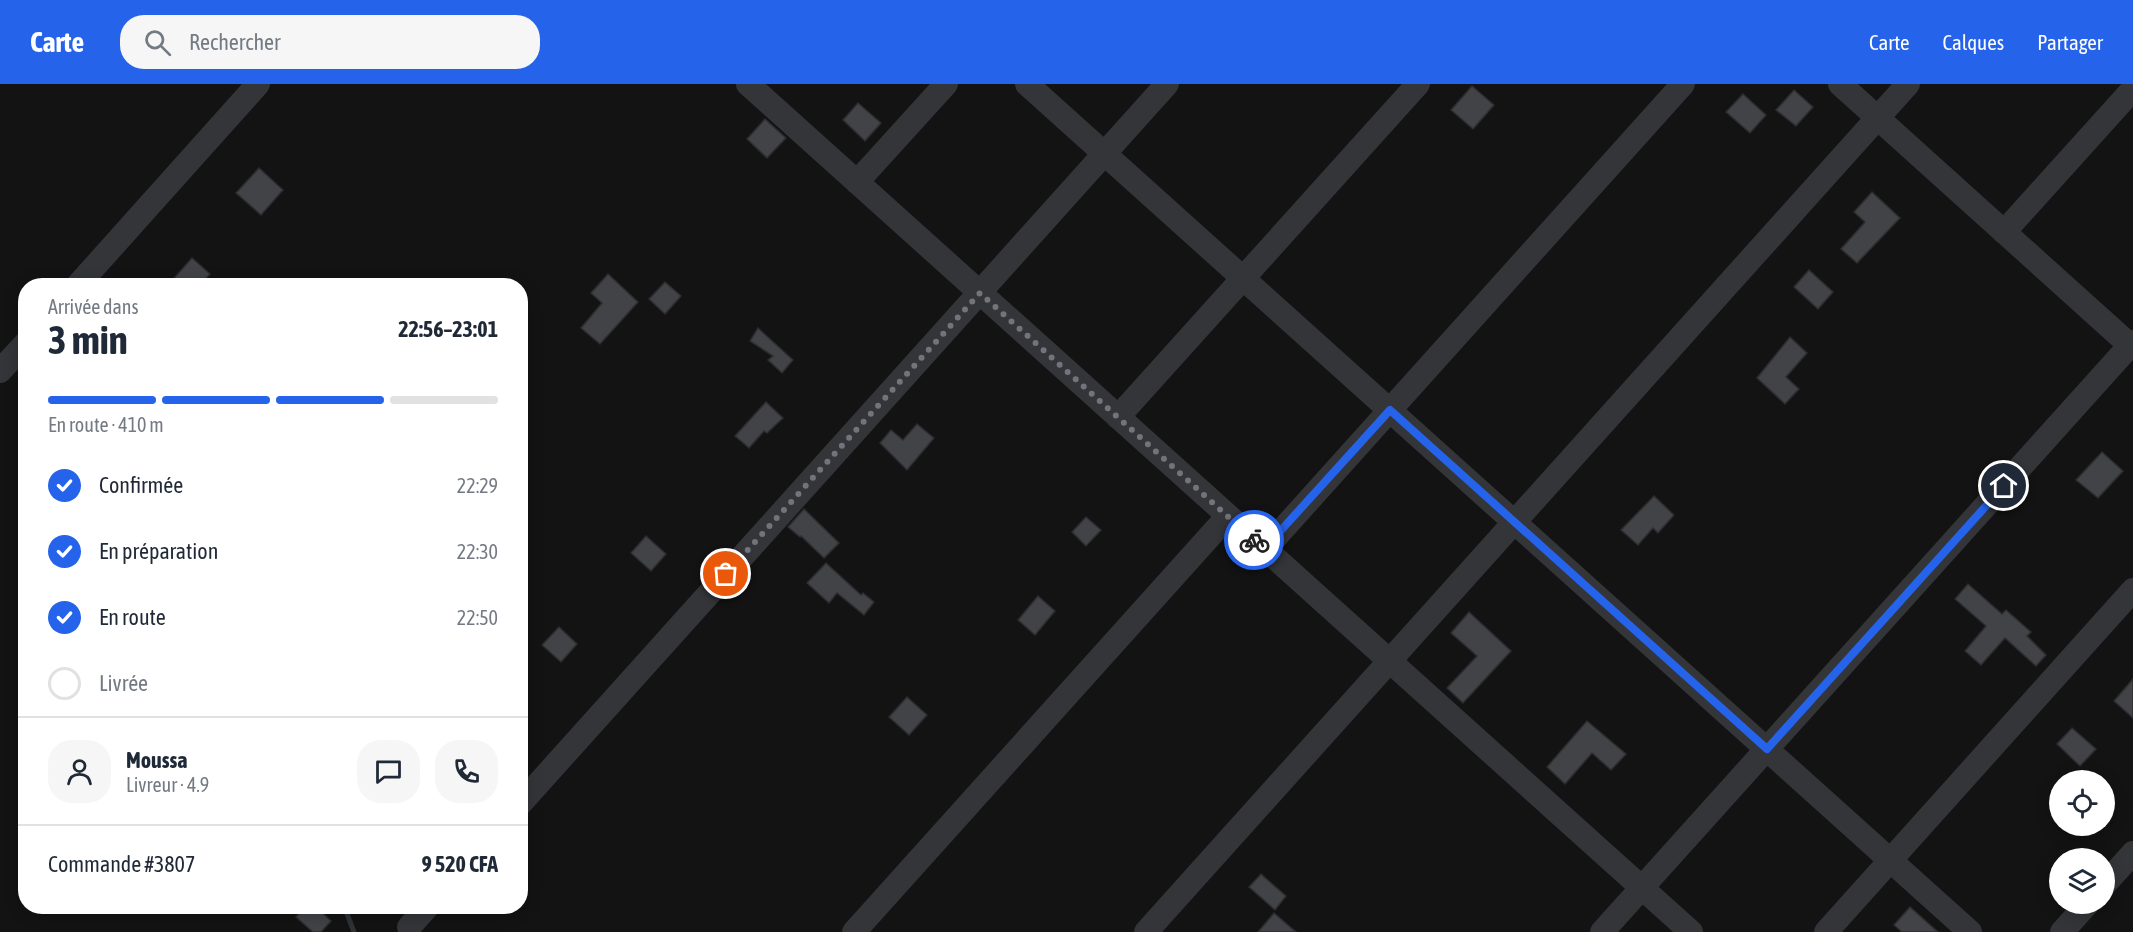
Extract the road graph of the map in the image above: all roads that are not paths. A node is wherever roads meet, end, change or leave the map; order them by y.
1 (258, 84) edge
2 (748, 84) edge
3 (946, 84) edge
4 (1027, 84) edge
5 (1167, 84) edge
6 (1418, 84) edge
7 (1683, 84) edge
8 (1840, 84) edge
9 (1908, 84) edge
10 (2128, 104) edge
11 (1878, 118) junction
12 (1105, 153) junction
13 (857, 182) junction
14 (2004, 232) junction
15 (84, 278) edge
16 (1243, 278) junction
17 (980, 293) junction
18 (2132, 345) edge
19 (18, 352) edge
20 (0, 371) edge
21 (1390, 410) junction
22 (1118, 417) junction
23 (1228, 516) junction
24 (1514, 522) junction
25 (1264, 549) junction
26 (2133, 590) edge
27 (1389, 661) junction
28 (1767, 749) junction
29 (528, 795) edge
30 (2133, 854) edge
31 (1890, 860) junction
32 (2115, 873) edge
33 (1642, 888) junction
34 (421, 914) edge
35 (2078, 914) edge
36 (409, 927) dead end
37 (854, 932) edge
38 (1146, 932) edge
39 (1602, 932) edge
40 (1691, 932) edge
41 (1826, 932) edge
42 (1970, 932) edge
43 (2062, 932) edge

1 - 15 street
2 - 13 street
3 - 13 street
4 - 12 street
5 - 12 street
6 - 16 street
7 - 21 street
8 - 11 street
9 - 11 street
10 - 14 street
11 - 14 street
11 - 24 street
12 - 16 street
12 - 17 street
13 - 17 street
14 - 18 street
16 - 21 street
16 - 22 street
17 - 22 street
17 - 29 street
18 - 28 street
19 - 20 street
21 - 24 street
21 - 25 street
22 - 23 street
23 - 25 street
23 - 37 street
24 - 27 street
24 - 28 street
25 - 27 street
26 - 31 street
27 - 33 street
27 - 38 street
28 - 31 street
28 - 33 street
30 - 32 street
31 - 41 street
31 - 42 street
33 - 39 street
33 - 40 street
34 - 36 street
35 - 43 street

